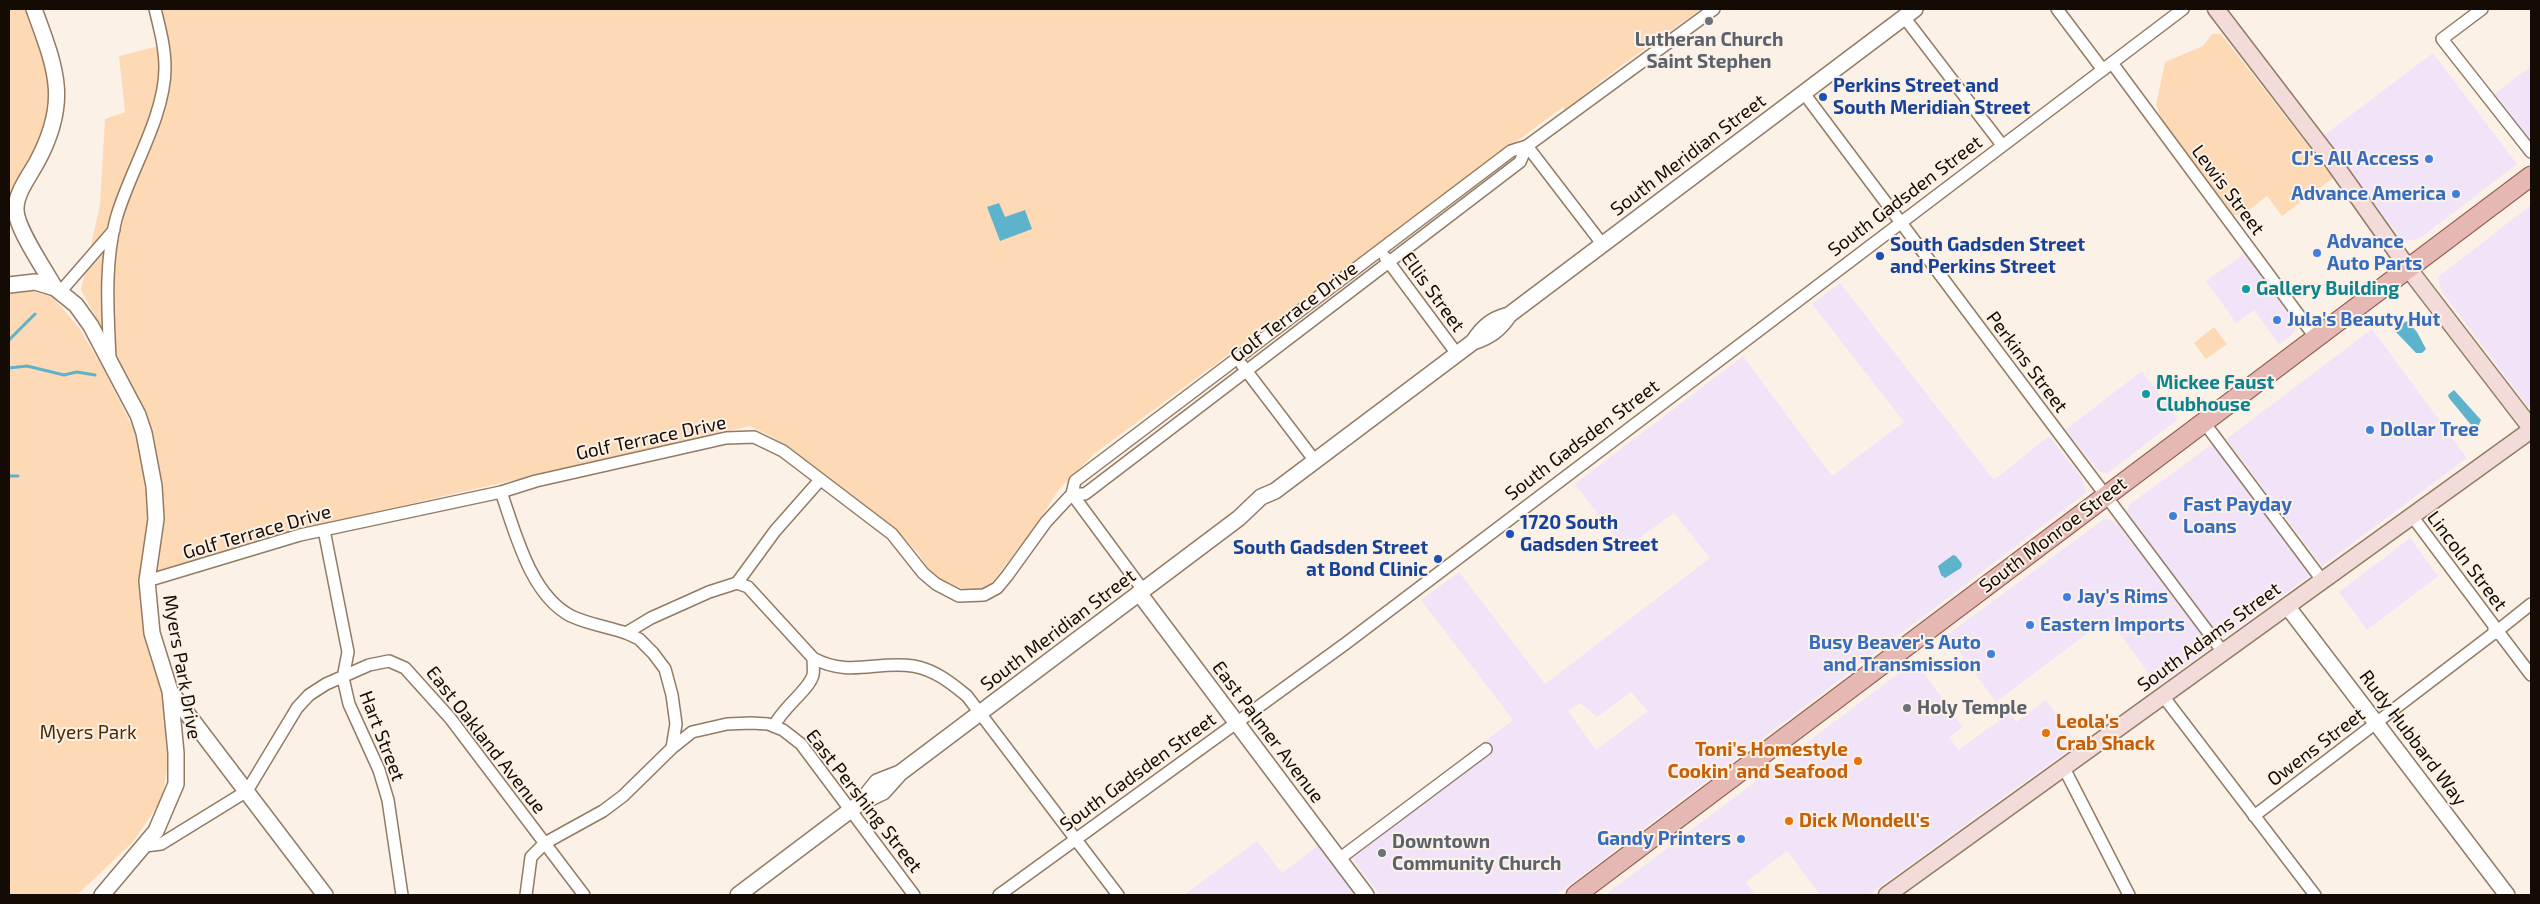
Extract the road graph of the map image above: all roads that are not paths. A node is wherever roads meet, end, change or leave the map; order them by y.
1 (34, 9) edge
2 (155, 9) edge
3 (1714, 9) edge
4 (2057, 9) edge
5 (2183, 9) edge
6 (2216, 9) edge
7 (2482, 9) edge
8 (1910, 13) edge
9 (2107, 67) junction
10 (1803, 92) junction
11 (2002, 145) junction
12 (1527, 146) junction
13 (2531, 152) edge
14 (2531, 176) edge
15 (12, 211) edge
16 (1900, 222) junction
17 (114, 229) junction
18 (1603, 245) junction
19 (1380, 250) junction
20 (1389, 262) junction
21 (2408, 268) junction
22 (9, 285) edge
23 (58, 289) junction
24 (2315, 337) junction
25 (1457, 354) junction
26 (110, 359) junction
27 (1237, 359) junction
28 (1246, 371) junction
29 (2203, 422) junction
30 (2531, 429) edge
31 (1315, 461) junction
32 (820, 480) junction
33 (501, 492) junction
34 (1072, 494) junction
35 (2106, 495) junction
36 (2412, 516) junction
37 (324, 530) junction
38 (2322, 580) junction
39 (147, 581) junction
40 (737, 583) junction
41 (1141, 592) junction
42 (2531, 604) edge
43 (2287, 606) junction
44 (2497, 631) junction
45 (626, 632) junction
46 (2223, 652) junction
47 (813, 658) junction
48 (2531, 675) edge
49 (343, 678) junction
50 (170, 692) junction
51 (2163, 696) junction
52 (980, 714) junction
53 (1235, 722) junction
54 (2376, 723) junction
55 (774, 726) junction
56 (672, 748) junction
57 (1486, 749) dead end
58 (2064, 768) junction
59 (247, 790) junction
60 (855, 806) junction
61 (2254, 816) junction
62 (1075, 839) junction
63 (545, 843) junction
64 (145, 846) junction
65 (1338, 859) junction
66 (102, 895) edge
67 (324, 895) edge
68 (402, 895) edge
69 (526, 895) edge
70 (584, 895) edge
71 (738, 895) edge
72 (914, 895) edge
73 (999, 895) edge
74 (1118, 895) edge
75 (1366, 895) edge
76 (1576, 895) edge
77 (1887, 895) edge
78 (2129, 895) edge
79 (2315, 895) edge
80 (2507, 895) edge

1 - 15 street
2 - 17 street
3 - 12 street, Golf Terrace Drive
4 - 9 street, Lewis Street
5 - 9 street, South Gadsden Street
6 - 21 main road
7 - 13 street
8 - 10 street, South Meridian Street
8 - 11 street
9 - 11 street, South Gadsden Street
9 - 24 street, Lewis Street
10 - 16 street, Perkins Street
10 - 18 street, South Meridian Street
11 - 16 street, South Gadsden Street
12 - 18 street
12 - 19 street, Golf Terrace Drive
12 - 20 street, Golf Terrace Drive
14 - 21 main road, South Monroe Street
15 - 23 street, Myers Park Drive
16 - 35 street, Perkins Street
16 - 53 street, South Gadsden Street
17 - 23 street
17 - 26 street
18 - 25 street, South Meridian Street
19 - 20 street, Ellis Street
19 - 27 street, Golf Terrace Drive
20 - 25 street, Ellis Street
20 - 28 street, Golf Terrace Drive
21 - 24 main road, South Monroe Street
21 - 30 main road
22 - 23 street
23 - 26 street, Myers Park Drive
24 - 29 main road, South Monroe Street
25 - 31 street, South Meridian Street
26 - 39 street, Myers Park Drive
27 - 28 street
27 - 34 street, Golf Terrace Drive
28 - 31 street
28 - 34 street, Golf Terrace Drive
29 - 35 main road, South Monroe Street
29 - 38 street
30 - 36 main road, South Adams Street
31 - 41 street, South Meridian Street
32 - 33 street, Golf Terrace Drive
32 - 34 street, Golf Terrace Drive
32 - 40 street
33 - 37 street, Golf Terrace Drive
33 - 45 street
34 - 41 street, East Palmer Avenue
35 - 46 street, Perkins Street
35 - 76 main road, South Monroe Street
36 - 38 main road, South Adams Street
36 - 44 street, Lincoln Street
37 - 39 street, Golf Terrace Drive
37 - 49 street
38 - 43 main road, South Adams Street
39 - 50 street, Myers Park Drive
40 - 45 street
40 - 47 street
41 - 52 street, South Meridian Street
41 - 53 street, East Palmer Avenue
42 - 44 street, Owens Street
43 - 46 main road, South Adams Street
43 - 54 street, Rudy Hubbard Way
44 - 48 street, Lincoln Street
44 - 54 street, Owens Street
45 - 56 street
46 - 51 main road, South Adams Street
47 - 52 street
47 - 55 street
49 - 59 street, East Oakland Avenue
49 - 63 street, East Oakland Avenue
49 - 68 street, Hart Street
50 - 59 street
50 - 64 street, Myers Park Drive
51 - 58 main road, South Adams Street
51 - 61 street
52 - 60 street, South Meridian Street
52 - 62 street
53 - 62 street, South Gadsden Street
53 - 65 street, East Palmer Avenue
54 - 61 street, Owens Street
54 - 80 street, Rudy Hubbard Way
55 - 56 street, East Pershing Street
55 - 60 street, East Pershing Street
56 - 63 street, East Pershing Street
57 - 65 street
58 - 77 main road, South Adams Street
58 - 78 street
59 - 64 street
59 - 67 street
60 - 71 street, South Meridian Street
60 - 72 street, East Pershing Street
61 - 79 street
62 - 73 street, South Gadsden Street
62 - 74 street
63 - 69 street, East Oakland Avenue
63 - 70 street
64 - 66 street, Myers Park Drive
65 - 75 street, East Palmer Avenue

